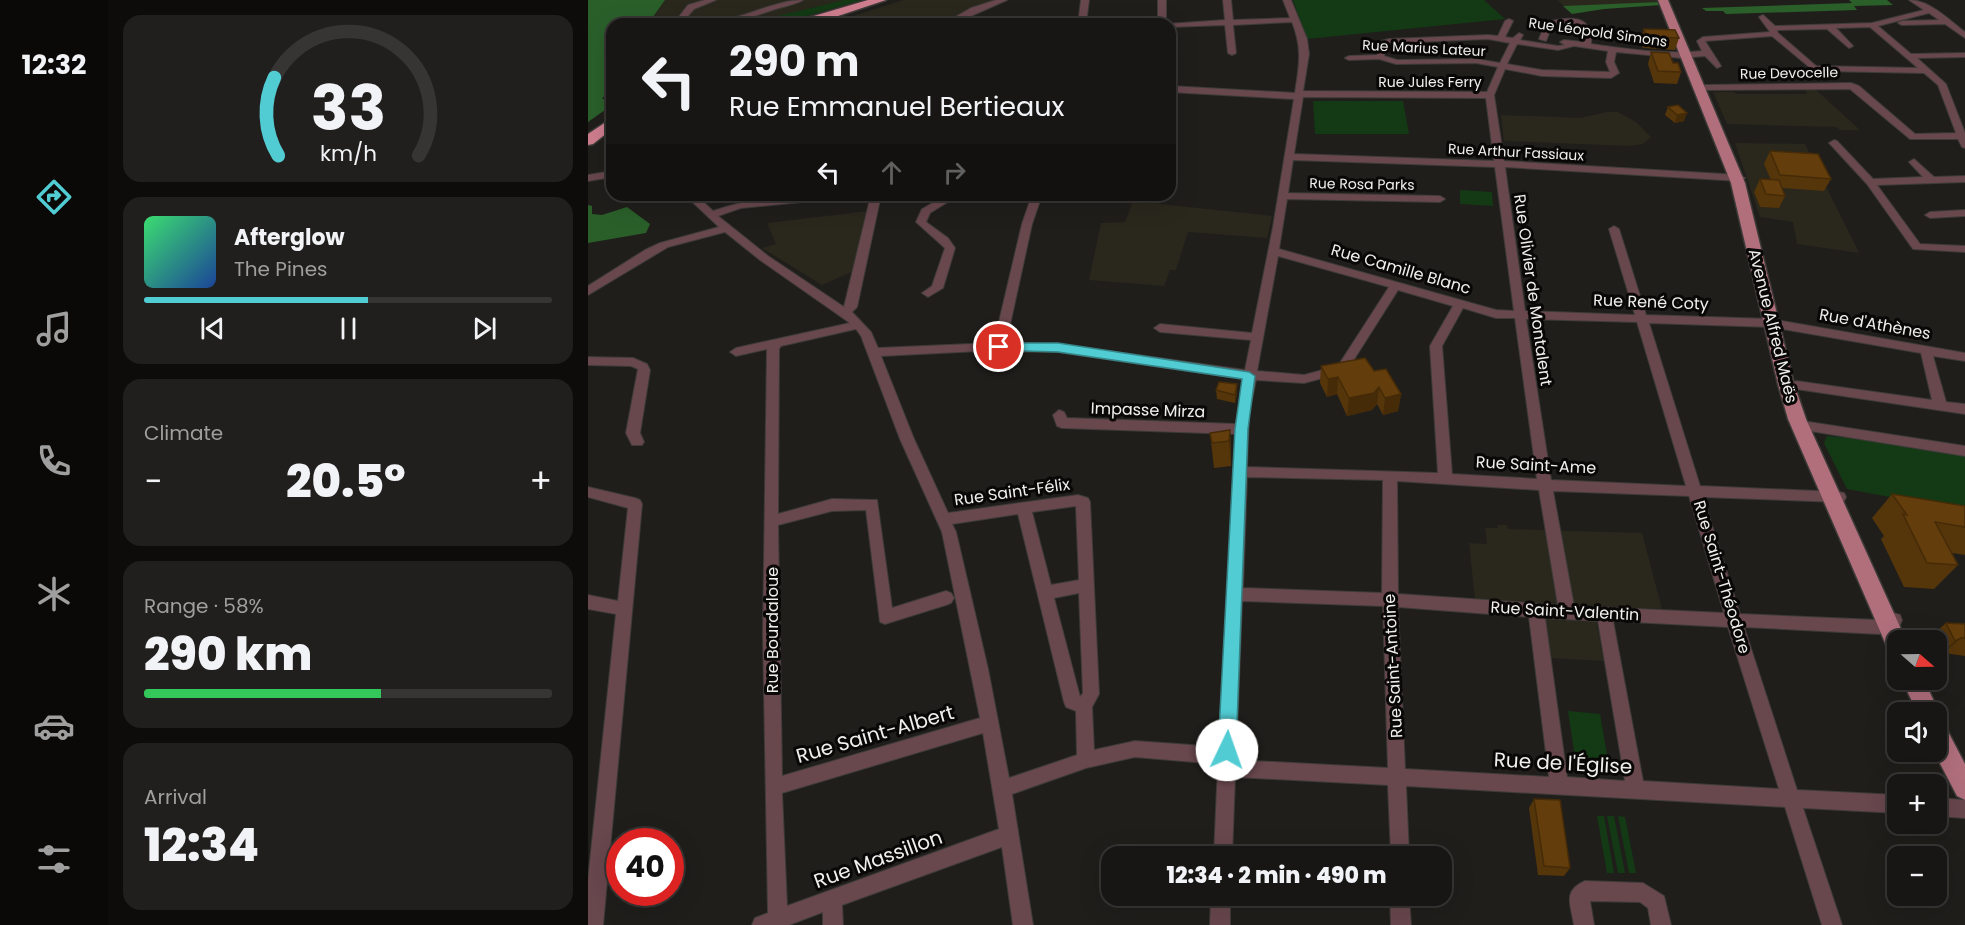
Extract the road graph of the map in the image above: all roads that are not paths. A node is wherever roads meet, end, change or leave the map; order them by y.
1 (712, 0) edge
2 (799, 0) edge
3 (866, 0) edge
4 (880, 0) edge
5 (1003, 0) edge
6 (1085, 0) edge
7 (1162, 0) edge
8 (1227, 0) edge
9 (1287, 0) edge
10 (1664, 0) edge
11 (1669, 0) edge
12 (1913, 0) edge
13 (1931, 10) junction
14 (1763, 17) dead end
15 (682, 18) edge
16 (754, 18) edge
17 (808, 18) edge
18 (821, 18) edge
19 (959, 18) edge
20 (1083, 18) edge
21 (1162, 18) edge
22 (1295, 20) junction
23 (1509, 21) dead end
24 (1888, 21) junction
25 (1230, 22) junction
26 (1947, 22) junction
27 (1176, 25) edge
28 (1872, 25) junction
29 (1829, 26) junction
30 (1774, 31) junction
31 (1502, 35) junction
32 (1965, 36) edge
33 (1516, 38) junction
34 (1543, 39) junction
35 (1573, 43) junction
36 (1587, 45) junction
37 (1849, 46) dead end
38 (1613, 49) junction
39 (1232, 53) dead end
40 (1688, 54) junction
41 (1707, 54) junction
42 (1965, 55) edge
43 (1910, 56) junction
44 (1380, 57) junction
45 (1349, 58) dead end
46 (1717, 66) dead end
47 (1501, 67) junction
48 (1815, 68) junction
49 (1928, 71) junction
50 (1824, 76) dead end
51 (1705, 88) junction
52 (1176, 89) edge
53 (1300, 95) junction
54 (1490, 95) junction
55 (606, 120) edge
56 (606, 127) edge
57 (588, 134) edge
58 (1963, 140) edge
59 (588, 141) edge
60 (1834, 143) dead end
61 (1290, 157) junction
62 (1914, 162) dead end
63 (1499, 164) junction
64 (606, 175) edge
65 (588, 178) edge
66 (1738, 178) junction
67 (1965, 179) edge
68 (1931, 180) junction
69 (1870, 182) junction
70 (1283, 196) junction
71 (1440, 199) dead end
72 (696, 201) edge
73 (768, 201) edge
74 (875, 201) edge
75 (944, 201) edge
76 (1035, 201) edge
77 (1965, 213) edge
78 (711, 215) junction
79 (1930, 215) dead end
80 (1614, 228) dead end
81 (725, 229) junction
82 (1965, 249) edge
83 (1274, 251) junction
84 (1396, 285) junction
85 (588, 291) edge
86 (928, 293) dead end
87 (1460, 304) junction
88 (844, 313) junction
89 (1520, 314) junction
90 (1642, 318) junction
91 (1775, 323) junction
92 (858, 324) junction
93 (1160, 328) dead end
94 (1257, 337) junction
95 (777, 343) junction
96 (999, 347) junction
97 (1926, 350) junction
98 (736, 352) dead end
99 (874, 352) junction
100 (1965, 357) edge
101 (588, 361) edge
102 (1249, 376) junction
103 (1796, 385) junction
104 (1940, 405) junction
105 (1965, 409) edge
106 (1059, 415) dead end
107 (1809, 427) junction
108 (1242, 429) junction
109 (637, 442) dead end
110 (1965, 451) edge
111 (1239, 472) junction
112 (1390, 475) junction
113 (1445, 477) junction
114 (1544, 484) junction
115 (1695, 490) junction
116 (588, 492) edge
117 (1834, 497) junction
118 (1024, 508) junction
119 (771, 521) junction
120 (945, 521) junction
121 (1088, 585) junction
122 (1045, 593) junction
123 (1234, 594) junction
124 (946, 598) dead end
125 (1390, 600) junction
126 (588, 602) edge
127 (624, 607) junction
128 (1536, 611) junction
129 (1567, 612) junction
130 (1596, 613) junction
131 (1734, 620) junction
132 (1890, 623) junction
133 (1892, 630) edge
134 (1895, 630) edge
135 (1084, 706) junction
136 (989, 723) junction
137 (1947, 740) edge
138 (1086, 760) junction
139 (1959, 760) edge
140 (1227, 762) junction
141 (1398, 777) junction
142 (1559, 786) junction
143 (774, 787) junction
144 (1965, 788) edge
145 (1002, 789) junction
146 (1635, 789) junction
147 (1793, 797) junction
148 (1887, 803) edge
149 (1947, 807) edge
150 (1965, 808) edge
151 (1009, 835) junction
152 (1223, 846) edge
153 (1400, 846) edge
154 (832, 899) junction
155 (1221, 906) edge
156 (1400, 906) edge
157 (770, 922) edge
158 (592, 925) edge
159 (833, 925) edge
160 (1023, 925) edge
161 (1220, 925) edge
162 (1401, 925) edge
163 (1584, 925) edge
164 (1661, 925) edge
165 (1832, 925) edge

1 - 15 street
2 - 16 street
3 - 17 highway
4 - 18 highway
5 - 19 street
6 - 20 street
7 - 21 street
8 - 25 street
9 - 22 street
10 - 40 main road, Avenue Alfred Maës
11 - 40 main road, Avenue Alfred Maës
12 - 13 street
13 - 24 street
13 - 26 street
14 - 30 street
22 - 25 street
22 - 53 street
23 - 31 street
24 - 26 street
24 - 28 street
25 - 27 street
25 - 39 street
26 - 32 street
28 - 29 street
28 - 43 street
29 - 30 street
29 - 37 street
30 - 41 street
30 - 48 street
31 - 33 street, Rue Léopold Simons
31 - 44 street, Rue Léopold Simons
33 - 34 street, Rue Léopold Simons
33 - 35 street
33 - 47 street
34 - 35 street, Rue Léopold Simons
34 - 36 street
35 - 36 street, Rue Léopold Simons
36 - 38 street, Rue Léopold Simons
38 - 40 street, Rue Léopold Simons
38 - 47 street, Rue Marius Lateur
40 - 41 street, Rue Léopold Simons
40 - 51 main road, Avenue Alfred Maës
40 - 66 main road, Avenue Alfred Maës
41 - 46 street
42 - 43 street
43 - 49 street
44 - 45 street, Rue Marius Lateur
44 - 47 street, Rue Marius Lateur
47 - 54 street
48 - 49 street
48 - 50 street
49 - 58 street
51 - 58 street, Rue Devocelle
51 - 66 main road, Avenue Alfred Maës
52 - 53 street, Rue Jules Ferry
53 - 54 street, Rue Jules Ferry
53 - 61 street
54 - 63 street, Rue Jules Ferry
55 - 57 highway
56 - 59 highway
60 - 69 street
61 - 63 street, Rue Arthur Fassiaux
61 - 70 street
62 - 68 street
63 - 66 street, Rue Arthur Fassiaux
63 - 89 street, Rue Olivier de Montalent
64 - 65 street
66 - 91 main road, Avenue Alfred Maës
67 - 68 street
68 - 69 street
69 - 82 street
70 - 71 street, Rue Rosa Parks
70 - 83 street
72 - 78 street
73 - 78 street
74 - 88 street
75 - 86 street
76 - 96 street
77 - 79 street
78 - 81 street
80 - 90 street, Rue Saint-Théodore
81 - 85 street
81 - 88 street
83 - 84 street, Rue Camille Blanc
83 - 94 street
84 - 87 street, Rue Camille Blanc
84 - 102 street
87 - 89 street, Rue Camille Blanc
87 - 113 street
88 - 92 street
89 - 90 street, Rue René Coty
89 - 114 street, Rue Olivier de Montalent
90 - 91 street, Rue René Coty
90 - 115 street, Rue Saint-Théodore
91 - 97 street, Rue d'Athènes
91 - 103 main road, Avenue Alfred Maës
91 - 117 main road, Avenue Alfred Maës
92 - 95 street
92 - 99 street
93 - 94 street
94 - 102 street
95 - 98 street
95 - 119 street, Rue Bourdaloue
96 - 99 street
96 - 102 street
97 - 100 street, Rue d'Athènes
97 - 104 street
99 - 120 street
101 - 109 street
102 - 108 street
103 - 104 street
103 - 107 main road, Avenue Alfred Maës
104 - 105 street
106 - 108 street, Impasse Mirza
107 - 110 street
107 - 117 main road, Avenue Alfred Maës
108 - 111 street
111 - 112 street, Rue Saint-Ame
111 - 123 street
112 - 113 street, Rue Saint-Ame
112 - 125 street, Rue Saint-Antoine
113 - 114 street, Rue Saint-Ame
114 - 115 street, Rue Saint-Ame
114 - 129 street, Rue Olivier de Montalent
115 - 117 street, Rue Saint-Ame
115 - 131 street, Rue Saint-Théodore
116 - 127 street
117 - 132 main road, Avenue Alfred Maës
118 - 120 street, Rue Saint-Félix
118 - 121 street, Rue Saint-Félix
118 - 122 street
119 - 124 street
119 - 143 street, Rue Bourdaloue
120 - 136 street
121 - 122 street
121 - 135 street
122 - 135 street
123 - 125 street, Rue Saint-Valentin
123 - 140 street
125 - 128 street, Rue Saint-Valentin
125 - 141 street, Rue Saint-Antoine
126 - 127 street
127 - 158 street
128 - 129 street, Rue Saint-Valentin
128 - 142 street
129 - 130 street, Rue Saint-Valentin
130 - 131 street, Rue Saint-Valentin
130 - 146 street
131 - 132 street, Rue Saint-Valentin
131 - 147 street, Rue Saint-Théodore
132 - 133 main road, Avenue Alfred Maës
132 - 134 main road, Avenue Alfred Maës
135 - 138 street
136 - 143 street, Rue Saint-Albert
136 - 145 street
137 - 139 main road
138 - 140 street, Rue de l'Église
138 - 145 street, Rue de l'Église
139 - 144 main road
140 - 141 street, Rue de l'Église
140 - 152 street
141 - 142 street, Rue de l'Église
141 - 153 street, Rue Saint-Antoine
142 - 146 street, Rue de l'Église
143 - 157 street, Rue Bourdaloue
145 - 151 street
146 - 147 street, Rue de l'Église
147 - 148 street, Rue de l'Église
147 - 165 street, Rue Saint-Théodore
149 - 150 street
151 - 154 street, Rue Massillon
151 - 160 street
154 - 157 street, Rue Massillon
154 - 159 street
155 - 161 street
156 - 162 street
163 - 164 street

